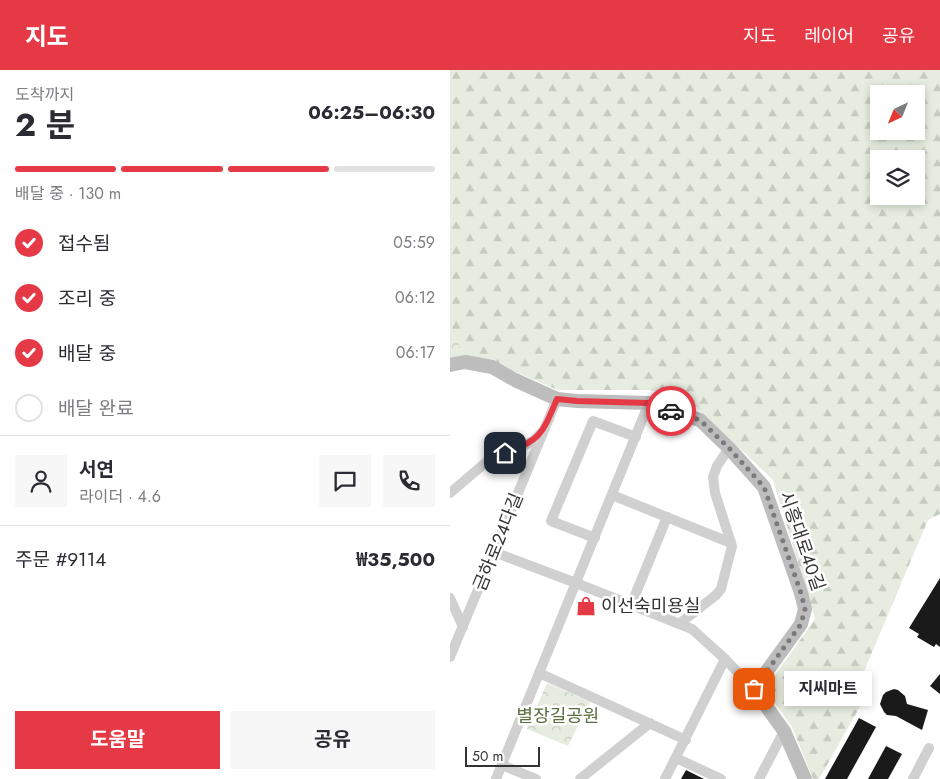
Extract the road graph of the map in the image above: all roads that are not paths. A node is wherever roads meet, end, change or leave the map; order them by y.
1 (450, 365) edge
2 (557, 399) junction
3 (649, 403) junction
4 (544, 430) junction
5 (636, 437) junction
6 (729, 448) junction
7 (450, 492) edge
8 (612, 495) junction
9 (667, 517) junction
10 (595, 538) junction
11 (731, 543) junction
12 (494, 552) junction
13 (576, 583) junction
14 (450, 598) edge
15 (631, 605) junction
16 (679, 624) junction
17 (463, 627) junction
18 (450, 657) edge
19 (725, 660) junction
20 (539, 673) junction
21 (754, 689) junction
22 (650, 723) junction
23 (784, 731) junction
24 (686, 740) junction
25 (929, 748) dead end
26 (676, 758) junction
27 (502, 764) junction
28 (717, 777) edge
29 (496, 779) edge
30 (536, 779) edge
31 (580, 779) edge
32 (666, 779) edge
33 (759, 779) edge
34 (805, 779) edge
35 (913, 779) edge

1 - 2 street, 시흥대로40길
2 - 3 street, 시흥대로40길
2 - 4 street, 금하로24다길
3 - 5 street
3 - 6 street, 시흥대로40길
4 - 7 street
4 - 12 street, 금하로24다길
5 - 8 street
5 - 10 street
6 - 11 street
6 - 21 street, 시흥대로40길
8 - 9 street
8 - 10 street
9 - 11 street
9 - 15 street
10 - 13 street
11 - 16 street
12 - 13 street
12 - 17 street, 금하로24다길
13 - 15 street
13 - 20 street
14 - 17 street
15 - 16 street
16 - 19 street
17 - 18 street, 금하로24다길
19 - 21 street
19 - 24 street
20 - 22 street
20 - 27 street
21 - 23 street
22 - 24 street
22 - 31 street
23 - 33 street
23 - 34 street
24 - 26 street
25 - 35 street
26 - 28 street
26 - 32 street
27 - 29 street
27 - 30 street

